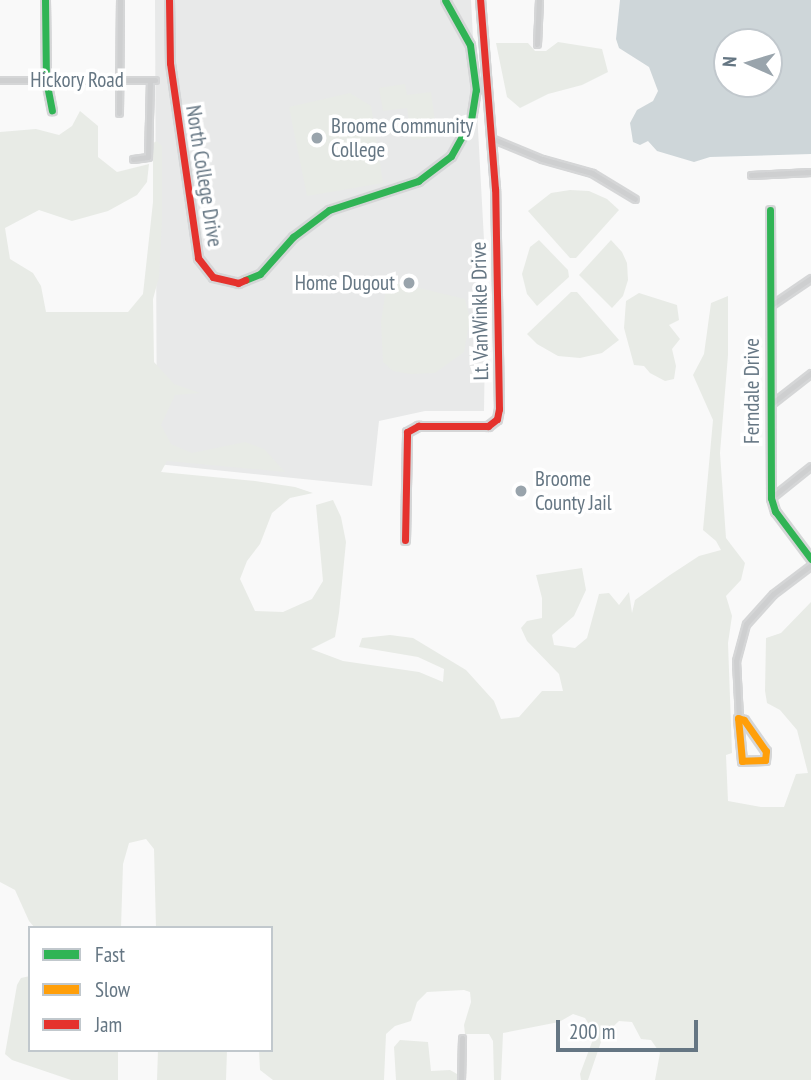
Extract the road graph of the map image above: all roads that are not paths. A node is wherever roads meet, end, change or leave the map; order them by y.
1 (45, 0) edge
2 (120, 0) edge
3 (169, 0) edge
4 (445, 0) edge
5 (480, 0) edge
6 (539, 0) edge
7 (537, 44) dead end
8 (0, 80) edge
9 (46, 80) junction
10 (120, 80) junction
11 (52, 110) dead end
12 (118, 113) dead end
13 (491, 138) junction
14 (133, 159) dead end
15 (811, 172) edge
16 (751, 175) dead end
17 (635, 199) dead end
18 (770, 210) dead end
19 (811, 278) edge
20 (770, 306) junction
21 (811, 373) edge
22 (770, 405) junction
23 (811, 466) edge
24 (771, 498) junction
25 (405, 540) dead end
26 (811, 559) edge
27 (811, 565) edge
28 (739, 718) junction
29 (462, 1038) dead end
30 (461, 1080) edge

1 - 9 street
2 - 10 street
3 - 4 street, North College Drive
5 - 13 street, Lt. VanWinkle Drive
6 - 7 street
8 - 9 street, Hickory Road
9 - 10 street, Hickory Road
9 - 11 street
10 - 12 street
10 - 14 street, Hickory Road
13 - 17 street
13 - 25 street, Lt. VanWinkle Drive
15 - 16 street
18 - 20 street, Ferndale Drive
19 - 20 street
20 - 22 street, Ferndale Drive
21 - 22 street
22 - 24 street, Ferndale Drive
23 - 24 street
24 - 26 street, Ferndale Drive
27 - 28 street
28 - 28 street
29 - 30 street

